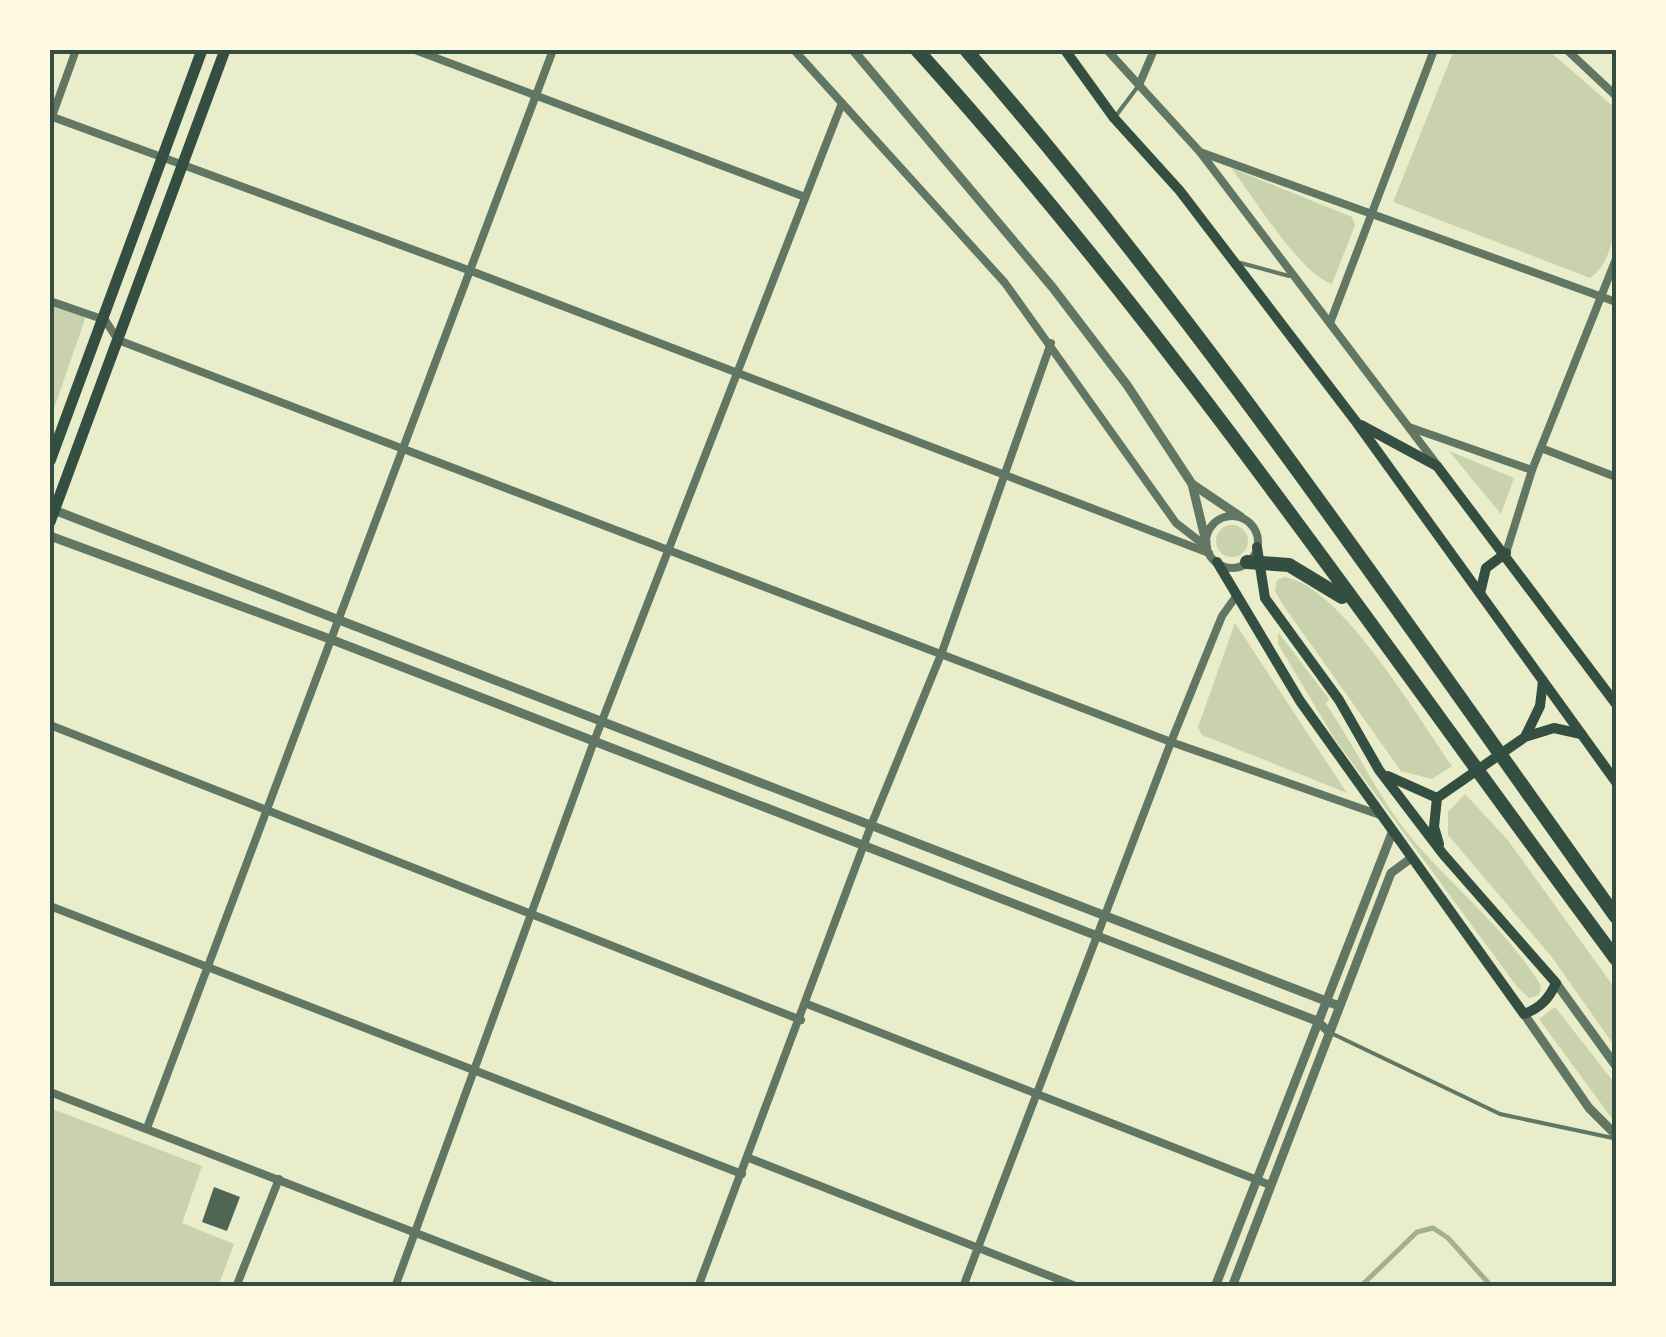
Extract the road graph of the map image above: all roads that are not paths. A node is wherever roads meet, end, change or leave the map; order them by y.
1 (76, 50) edge
2 (202, 50) edge
3 (225, 50) edge
4 (415, 50) edge
5 (552, 50) edge
6 (794, 50) edge
7 (853, 50) edge
8 (918, 50) edge
9 (966, 50) edge
10 (1065, 50) edge
11 (1107, 50) edge
12 (1154, 50) edge
13 (1434, 50) edge
14 (1568, 50) edge
15 (1139, 85) junction
16 (536, 96) junction
17 (1616, 96) edge
18 (842, 102) junction
19 (51, 118) edge
20 (1114, 118) junction
21 (1200, 152) junction
22 (164, 156) junction
23 (184, 163) junction
24 (805, 197) junction
25 (1372, 217) junction
26 (1616, 259) edge
27 (1236, 262) junction
28 (471, 271) junction
29 (1290, 276) junction
30 (1600, 295) junction
31 (50, 301) edge
32 (1616, 302) edge
33 (105, 320) junction
34 (1330, 322) junction
35 (118, 340) junction
36 (1052, 343) junction
37 (736, 372) junction
38 (1357, 423) junction
39 (1407, 426) junction
40 (404, 447) junction
41 (1541, 448) junction
42 (50, 461) edge
43 (1438, 466) junction
44 (1532, 470) junction
45 (1616, 477) edge
46 (1004, 478) junction
47 (1192, 484) junction
48 (51, 515) edge
49 (1241, 518) junction
50 (50, 536) edge
51 (668, 548) junction
52 (1210, 551) junction
53 (1506, 553) junction
54 (1254, 557) junction
55 (1288, 565) junction
56 (1261, 584) junction
57 (1480, 593) junction
58 (1237, 595) junction
59 (1362, 613) junction
60 (338, 616) junction
61 (330, 639) junction
62 (942, 652) junction
63 (1544, 680) junction
64 (1616, 704) edge
65 (601, 723) junction
66 (50, 725) edge
67 (1581, 734) junction
68 (1522, 739) junction
69 (1171, 742) junction
70 (593, 744) junction
71 (1379, 770) junction
72 (1616, 782) edge
73 (1437, 798) junction
74 (266, 812) junction
75 (1380, 815) junction
76 (872, 823) junction
77 (1392, 833) junction
78 (865, 844) junction
79 (1443, 854) junction
80 (1410, 858) junction
81 (50, 906) edge
82 (1108, 914) junction
83 (533, 915) junction
84 (1616, 917) edge
85 (1100, 936) junction
86 (1616, 958) edge
87 (206, 966) junction
88 (1556, 983) junction
89 (1326, 999) junction
90 (807, 1004) junction
91 (1339, 1006) junction
92 (1524, 1014) junction
93 (801, 1020) junction
94 (1317, 1021) junction
95 (1329, 1032) junction
96 (1616, 1066) edge
97 (476, 1069) junction
98 (50, 1092) edge
99 (1036, 1096) junction
100 (147, 1128) junction
101 (1616, 1137) edge
102 (749, 1158) junction
103 (742, 1174) junction
104 (279, 1179) junction
105 (1257, 1179) junction
106 (1270, 1185) junction
107 (416, 1234) junction
108 (978, 1248) junction
109 (236, 1287) edge
110 (395, 1287) edge
111 (556, 1287) edge
112 (698, 1287) edge
113 (964, 1287) edge
114 (1078, 1287) edge
115 (1215, 1287) edge
116 (1232, 1287) edge

1 - 19 street
2 - 22 main road
3 - 23 main road
4 - 16 street
5 - 16 street
6 - 18 street
7 - 47 street
8 - 59 highway
9 - 84 highway
10 - 20 main road
11 - 15 street
12 - 15 street
13 - 25 street
14 - 17 street
15 - 20 lane
15 - 21 street
16 - 24 street
16 - 28 street
18 - 24 street
18 - 36 street
19 - 22 street
20 - 27 main road
21 - 25 street
21 - 29 street
22 - 23 street
22 - 33 main road
23 - 28 street
23 - 35 main road
24 - 37 street
25 - 30 street
25 - 34 street
26 - 30 street
27 - 29 lane
27 - 38 main road
28 - 37 street
28 - 40 street
29 - 34 street
30 - 32 street
30 - 41 street
31 - 33 street
33 - 35 street
33 - 42 main road
34 - 39 street
35 - 40 street
35 - 48 main road
36 - 46 street
36 - 52 street
37 - 46 street
37 - 51 street
38 - 43 main road
38 - 57 main road
39 - 43 street
39 - 44 street
40 - 51 street
40 - 60 street
41 - 44 street
41 - 45 street
43 - 53 main road
44 - 53 street
46 - 52 street
46 - 62 street
47 - 49 street
47 - 52 street
48 - 60 street
49 - 52 street
49 - 54 street
50 - 61 street
51 - 62 street
51 - 65 street
52 - 54 street
52 - 58 main road
53 - 57 main road
53 - 64 main road
54 - 55 highway
54 - 56 main road
55 - 56 main road
55 - 59 highway
56 - 71 main road
57 - 63 main road
58 - 69 street
58 - 75 main road
59 - 86 highway
60 - 61 street
60 - 65 street
61 - 70 street
61 - 74 street
62 - 69 street
62 - 76 street
63 - 67 main road
63 - 68 main road
65 - 70 street
65 - 76 street
66 - 74 street
67 - 68 main road
67 - 72 main road
68 - 73 main road
69 - 75 street
69 - 82 street
70 - 78 street
70 - 83 street
71 - 73 main road
71 - 79 main road
73 - 79 main road
74 - 83 street
74 - 87 street
75 - 77 main road
76 - 78 street
76 - 82 street
77 - 80 main road
77 - 89 street
78 - 85 street
78 - 90 street
79 - 88 main road
80 - 91 street
80 - 92 main road
81 - 87 street
82 - 85 street
82 - 89 street
83 - 93 street
83 - 97 street
85 - 94 street
85 - 99 street
87 - 97 street
87 - 100 street
88 - 92 main road
88 - 96 street
89 - 91 street
89 - 94 street
90 - 93 street
90 - 99 street
91 - 95 street
92 - 101 street
93 - 102 street
94 - 95 street
94 - 105 street
95 - 101 lane
95 - 106 street
97 - 103 street
97 - 107 street
98 - 100 street
99 - 105 street
99 - 108 street
100 - 104 street
102 - 103 street
102 - 108 street
103 - 112 street
104 - 107 street
104 - 109 street
105 - 106 street
105 - 115 street
106 - 116 street
107 - 110 street
107 - 111 street
108 - 113 street
108 - 114 street

